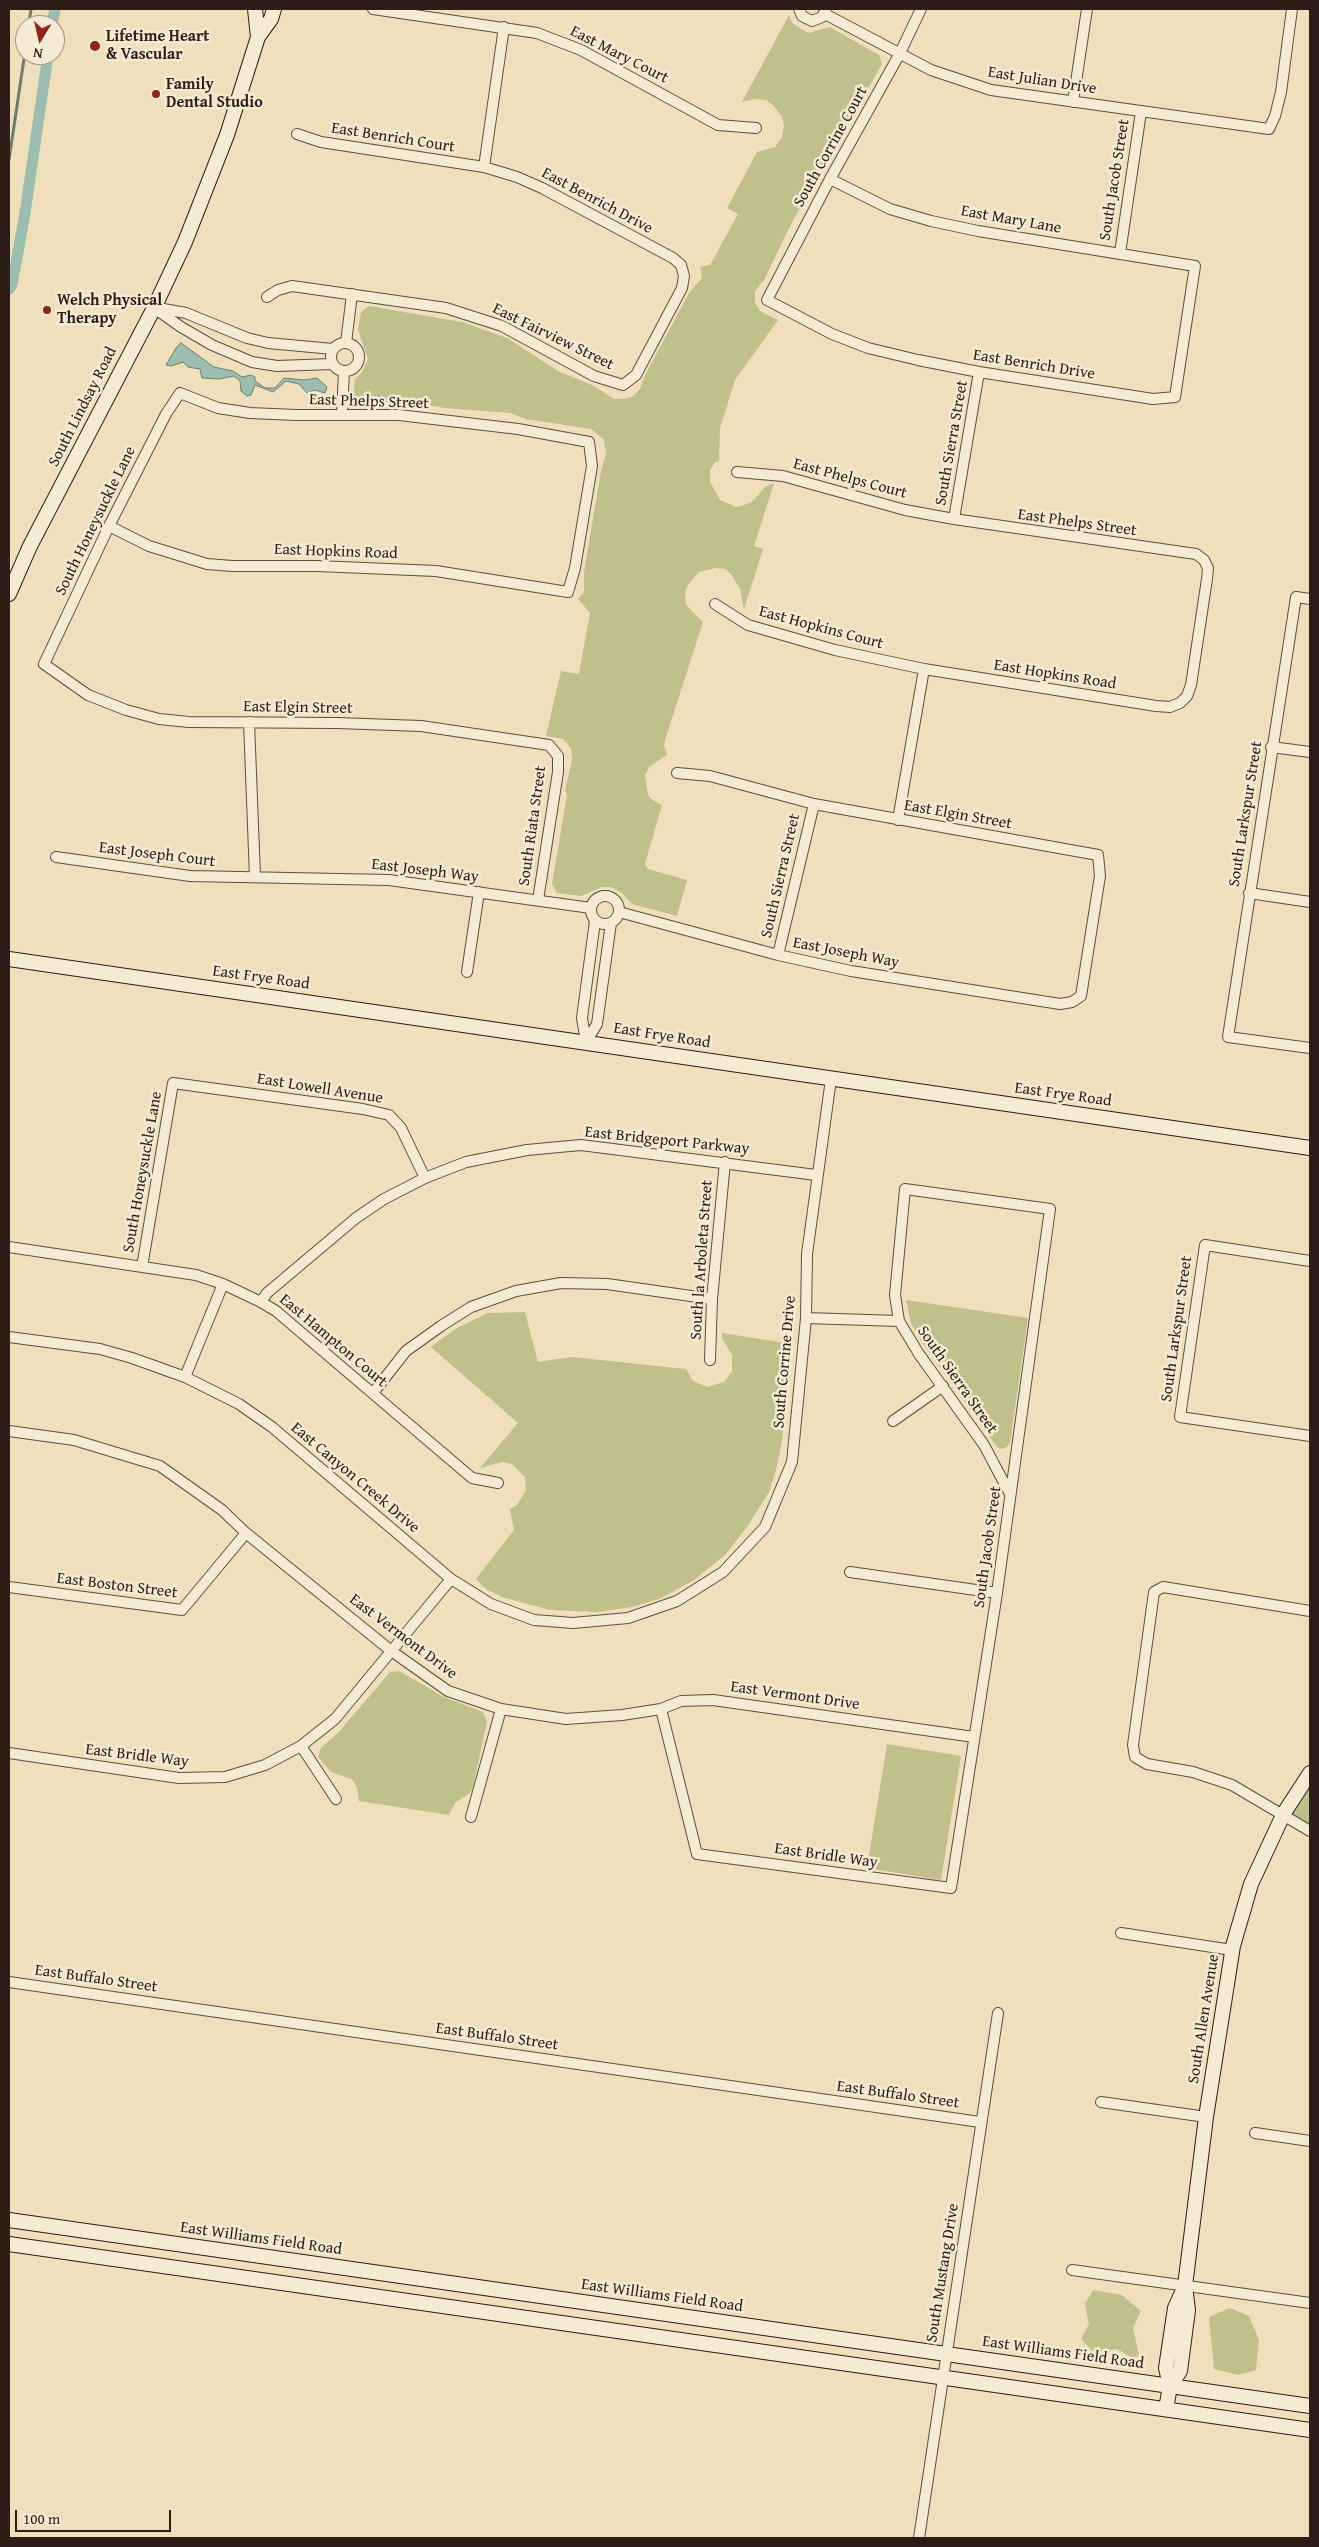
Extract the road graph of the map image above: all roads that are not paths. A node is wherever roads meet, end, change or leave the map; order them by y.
1 (255, 9) edge
2 (274, 9) edge
3 (373, 9) edge
4 (799, 9) edge
5 (921, 9) edge
6 (1087, 9) edge
7 (1292, 9) edge
8 (825, 11) edge
9 (504, 27) junction
10 (258, 37) junction
11 (900, 55) junction
12 (1073, 102) junction
13 (1141, 112) junction
14 (756, 128) dead end
15 (298, 134) dead end
16 (484, 167) junction
17 (830, 179) junction
18 (1120, 253) junction
19 (1195, 266) joint
20 (352, 294) junction
21 (267, 297) dead end
22 (767, 300) joint
23 (154, 308) junction
24 (346, 343) junction
25 (333, 349) junction
26 (332, 364) junction
27 (344, 371) junction
28 (979, 372) junction
29 (623, 385) joint
30 (180, 393) joint
31 (342, 414) junction
32 (737, 472) dead end
33 (954, 519) junction
34 (109, 526) junction
35 (568, 592) joint
36 (9, 594) edge
37 (1310, 599) edge
38 (715, 604) dead end
39 (44, 664) joint
40 (924, 669) junction
41 (1180, 703) joint
42 (249, 722) junction
43 (1271, 747) junction
44 (1310, 752) edge
45 (558, 756) joint
46 (677, 773) dead end
47 (814, 804) junction
48 (898, 820) junction
49 (56, 857) dead end
50 (255, 877) junction
51 (479, 892) junction
52 (1249, 893) junction
53 (538, 900) junction
54 (1310, 902) edge
55 (590, 908) junction
56 (619, 912) junction
57 (595, 921) junction
58 (611, 923) junction
59 (778, 955) junction
60 (9, 959) edge
61 (467, 972) dead end
62 (1072, 1002) joint
63 (586, 1042) junction
64 (1310, 1048) edge
65 (831, 1079) junction
66 (173, 1083) joint
67 (1310, 1148) edge
68 (725, 1162) junction
69 (816, 1175) junction
70 (425, 1178) junction
71 (904, 1189) joint
72 (9, 1246) edge
73 (1310, 1261) edge
74 (142, 1267) junction
75 (223, 1284) junction
76 (712, 1299) junction
77 (261, 1302) junction
78 (806, 1318) junction
79 (899, 1321) junction
80 (9, 1337) edge
81 (710, 1360) dead end
82 (185, 1377) junction
83 (943, 1386) junction
84 (373, 1393) junction
85 (893, 1421) dead end
86 (9, 1431) edge
87 (1310, 1436) edge
88 (498, 1483) dead end
89 (1010, 1494) junction
90 (246, 1533) junction
91 (850, 1572) dead end
92 (451, 1579) junction
93 (9, 1587) edge
94 (997, 1593) junction
95 (677, 1601) joint
96 (1310, 1610) edge
97 (390, 1650) junction
98 (501, 1708) junction
99 (661, 1709) junction
100 (974, 1737) junction
101 (300, 1746) junction
102 (9, 1754) edge
103 (1310, 1773) edge
104 (336, 1799) dead end
105 (1284, 1814) junction
106 (471, 1817) dead end
107 (1310, 1831) edge
108 (952, 1888) joint
109 (1121, 1933) dead end
110 (1232, 1950) junction
111 (9, 1982) edge
112 (998, 2013) dead end
113 (1101, 2102) dead end
114 (1206, 2117) junction
115 (980, 2122) junction
116 (1255, 2133) dead end
117 (1310, 2141) edge
118 (9, 2220) edge
119 (9, 2244) edge
120 (1072, 2270) dead end
121 (1185, 2286) junction
122 (1310, 2303) edge
123 (946, 2354) junction
124 (942, 2377) junction
125 (1170, 2386) junction
126 (1310, 2406) edge
127 (1166, 2409) junction
128 (1310, 2430) edge
129 (919, 2538) edge

1 - 10 main road, South Lindsay Road
2 - 10 main road, South Lindsay Road
3 - 9 street, East Mary Court
4 - 8 street
5 - 11 street, South Corrine Court
6 - 12 street
7 - 13 street, East Julian Drive
8 - 11 street, East Julian Drive
9 - 14 street, East Mary Court
9 - 16 street
10 - 23 main road, South Lindsay Road
11 - 12 street, East Julian Drive
11 - 17 street, South Corrine Court
12 - 13 street, East Julian Drive
13 - 18 street, South Jacob Street
15 - 16 street, East Benrich Court
16 - 29 street, East Benrich Drive
17 - 18 street, East Mary Lane
17 - 22 street, South Corrine Court
18 - 19 street, East Mary Lane
19 - 28 street, East Benrich Drive
20 - 21 street, East Fairview Street
20 - 24 street
20 - 29 street, East Fairview Street
22 - 28 street, East Benrich Drive
23 - 25 street
23 - 26 street
23 - 36 main road, South Lindsay Road
24 - 25 street
24 - 27 street
25 - 26 street
26 - 27 street
27 - 31 street
28 - 33 street, South Sierra Street
30 - 31 street, East Phelps Street
30 - 34 street, South Honeysuckle Lane
31 - 35 street, East Phelps Street
32 - 33 street, East Phelps Court
33 - 41 street, East Phelps Street
34 - 35 street, East Hopkins Road
34 - 39 street, South Honeysuckle Lane
37 - 43 street, South Larkspur Street
38 - 40 street, East Hopkins Court
39 - 42 street, East Elgin Street
40 - 41 street, East Hopkins Road
40 - 48 street
42 - 45 street, East Elgin Street
42 - 50 street
43 - 44 street
43 - 52 street, South Larkspur Street
45 - 53 street, South Riata Street
46 - 47 street, East Elgin Street
47 - 48 street, East Elgin Street
47 - 59 street, South Sierra Street
48 - 62 street, East Elgin Street
49 - 50 street, East Joseph Court
50 - 51 street, East Joseph Way
51 - 53 street, East Joseph Way
51 - 61 street
52 - 54 street
52 - 64 street, South Larkspur Street
53 - 55 street, East Joseph Way
55 - 56 street, East Joseph Way
55 - 57 street
56 - 58 street
56 - 59 street, East Joseph Way
57 - 58 street
57 - 63 street
58 - 63 street
59 - 62 street, East Joseph Way
60 - 63 main road, East Frye Road
63 - 65 main road, East Frye Road
65 - 67 main road, East Frye Road
65 - 69 street, South Corrine Drive
66 - 70 street, East Lowell Avenue
66 - 74 street, South Honeysuckle Lane
68 - 69 street, East Bridgeport Parkway
68 - 70 street, East Bridgeport Parkway
68 - 76 street, South la Arboleta Street
69 - 78 street, South Corrine Drive
70 - 77 street, East Bridgeport Parkway
71 - 79 street, South Sierra Street
71 - 89 street, South Jacob Street
72 - 74 street, East Hampton Court
73 - 87 street, South Larkspur Street
74 - 75 street, East Hampton Court
75 - 77 street, East Hampton Court
75 - 82 street
76 - 81 street, South la Arboleta Street
76 - 84 street
77 - 84 street, East Hampton Court
78 - 79 street
78 - 95 street, South Corrine Drive
79 - 83 street, South Sierra Street
80 - 82 street, East Canyon Creek Drive
82 - 92 street, East Canyon Creek Drive
83 - 85 street
83 - 89 street, South Sierra Street
84 - 88 street, East Hampton Court
86 - 90 street, East Vermont Drive
89 - 94 street, South Jacob Street
90 - 93 street, East Boston Street
90 - 97 street, East Vermont Drive
91 - 94 street
92 - 95 street, East Canyon Creek Drive
92 - 97 street, East Bridle Way
94 - 100 street, South Jacob Street
96 - 105 street
97 - 98 street, East Vermont Drive
97 - 101 street, East Bridle Way
98 - 99 street, East Vermont Drive
98 - 106 street
99 - 100 street, East Vermont Drive
99 - 108 street, East Bridle Way
100 - 108 street, South Jacob Street
101 - 102 street, East Bridle Way
101 - 104 street
103 - 105 main road, South Allen Avenue
105 - 107 street
105 - 110 main road, South Allen Avenue
109 - 110 street
110 - 114 main road, South Allen Avenue
111 - 115 street, East Buffalo Street
112 - 115 street, South Mustang Drive
113 - 114 street
114 - 121 main road, South Allen Avenue
115 - 123 street, South Mustang Drive
116 - 117 street
118 - 123 main road, East Williams Field Road
119 - 124 main road
120 - 121 street
121 - 122 street
121 - 125 main road, South Allen Avenue
123 - 124 street, South Mustang Drive
123 - 125 main road, East Williams Field Road
124 - 127 main road
124 - 129 street, South Mustang Drive
125 - 126 main road, East Williams Field Road
125 - 127 main road, South Allen Avenue
127 - 128 main road

